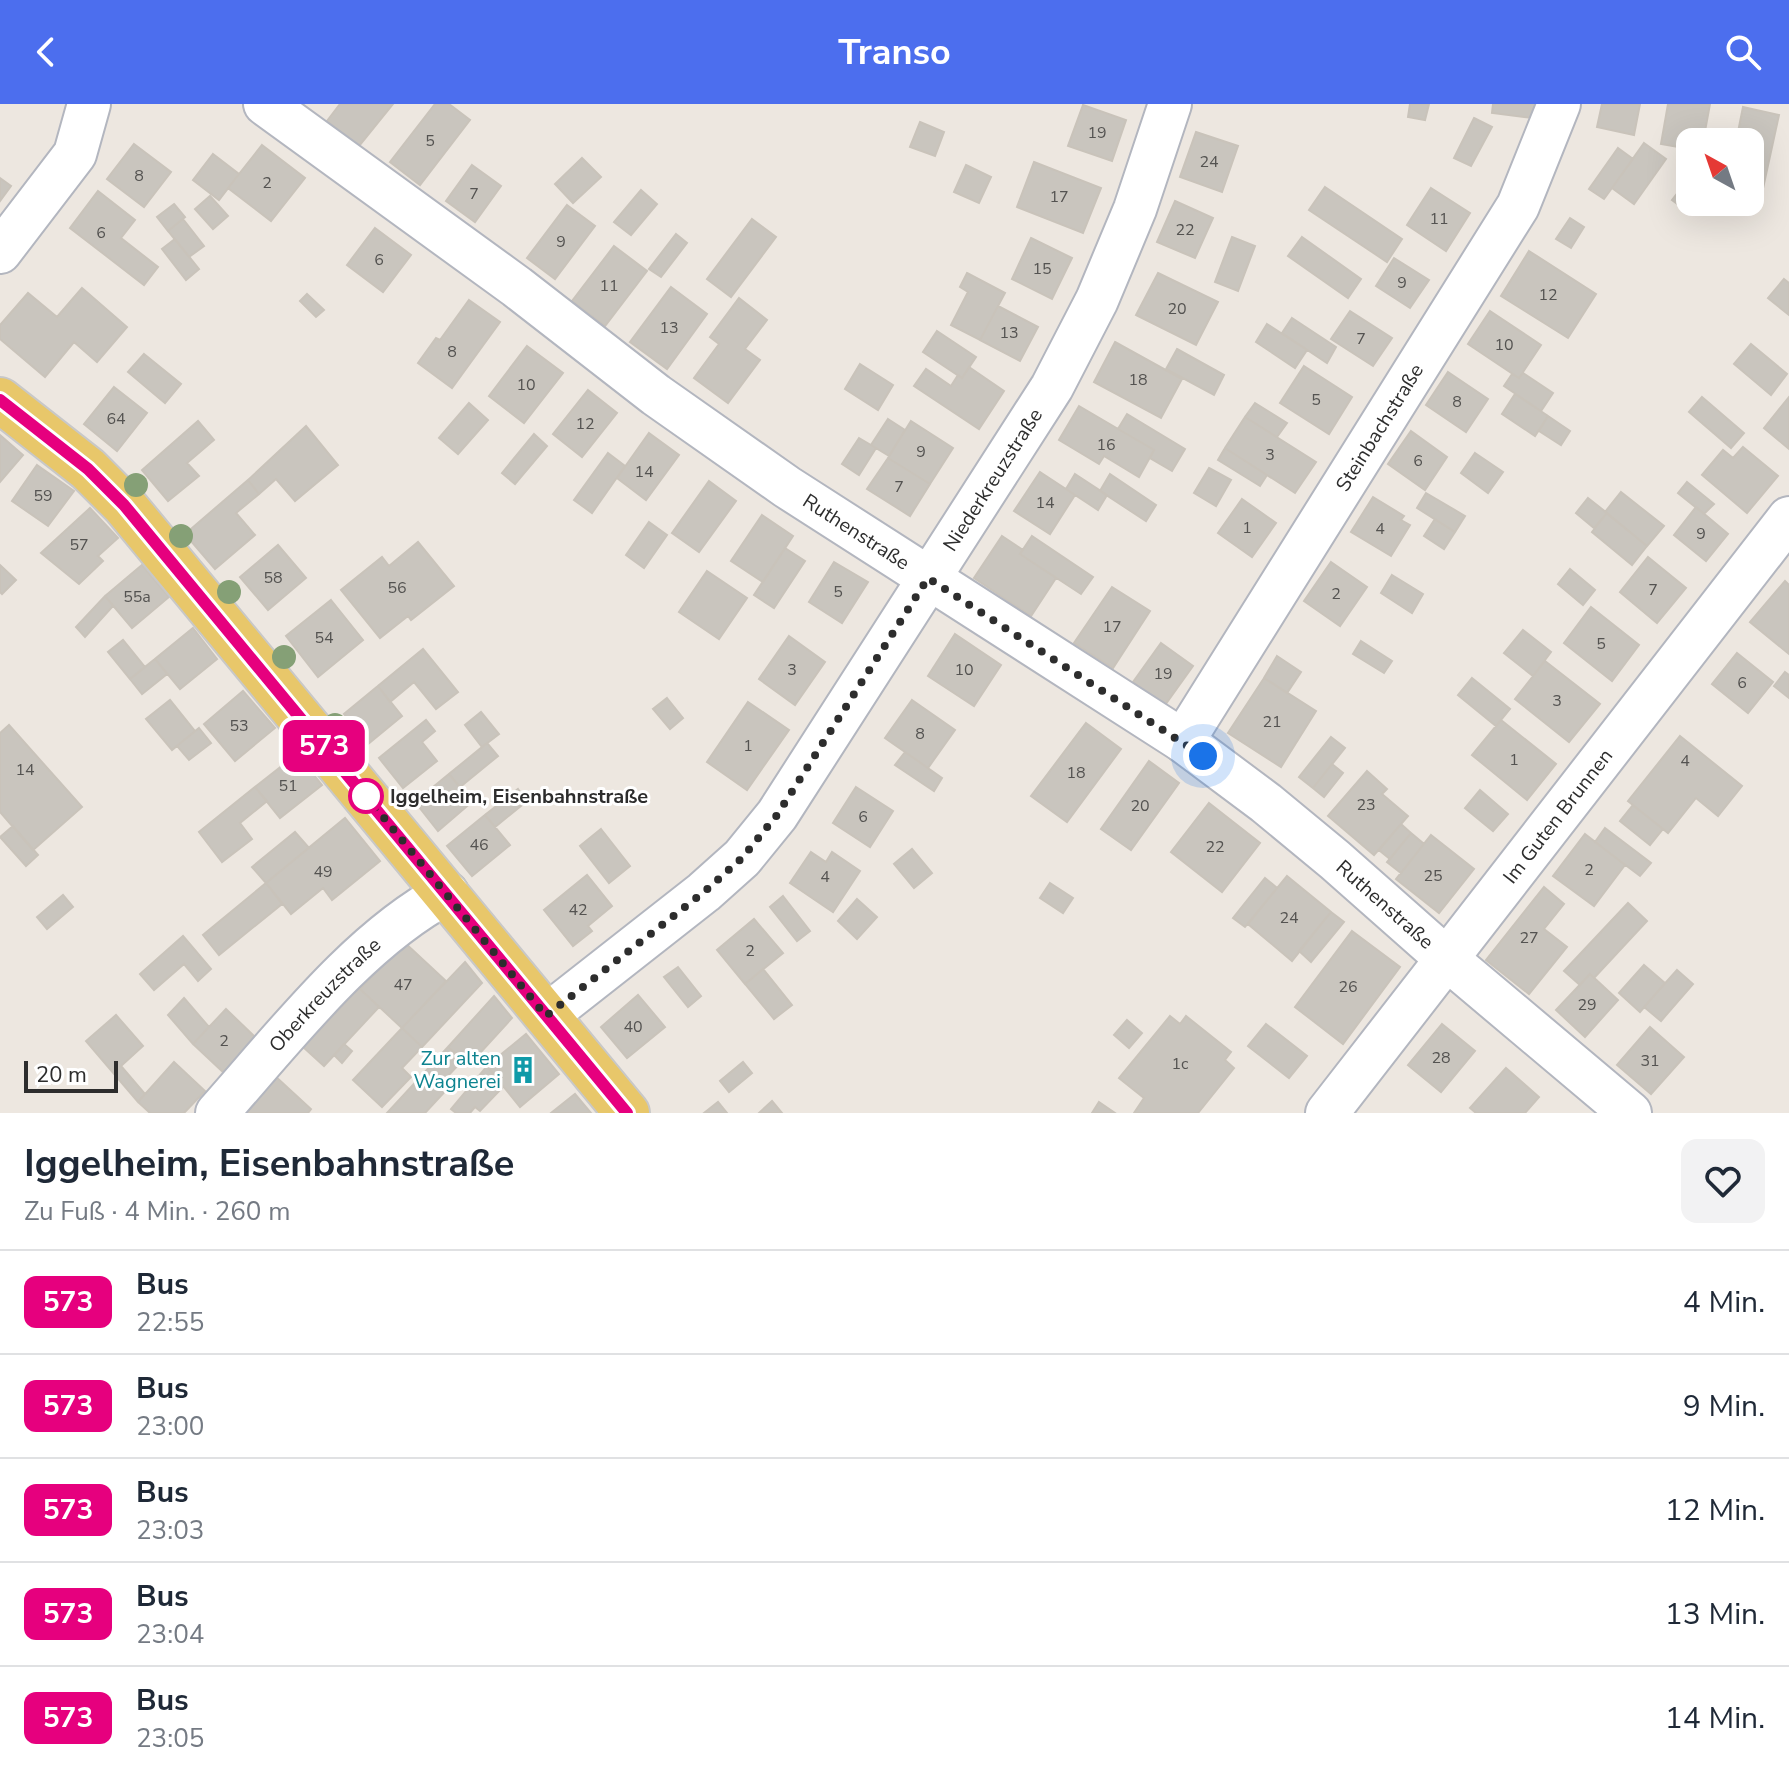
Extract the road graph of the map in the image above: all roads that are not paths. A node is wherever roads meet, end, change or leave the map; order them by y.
1 (89, 104) edge
2 (118, 104) edge
3 (265, 104) edge
4 (1170, 104) edge
5 (1559, 104) edge
6 (75, 154) junction
7 (0, 252) edge
8 (0, 400) edge
9 (1789, 518) edge
10 (928, 578) junction
11 (1183, 741) junction
12 (447, 893) junction
13 (1447, 959) junction
14 (546, 1016) junction
15 (217, 1113) edge
16 (627, 1113) edge
17 (1327, 1113) edge
18 (1630, 1113) edge

1 - 6 street
2 - 6 street
3 - 10 street, Ruthenstraße
4 - 10 street, Niederkreuzstraße
5 - 11 street, Steinbachstraße
6 - 7 street
8 - 12 main road
9 - 13 street, Im Guten Brunnen
10 - 11 street, Ruthenstraße
10 - 14 street, Niederkreuzstraße
11 - 13 street, Ruthenstraße
12 - 14 main road
12 - 15 street, Oberkreuzstraße
13 - 17 street, Im Guten Brunnen
13 - 18 street, Ruthenstraße
14 - 16 main road

